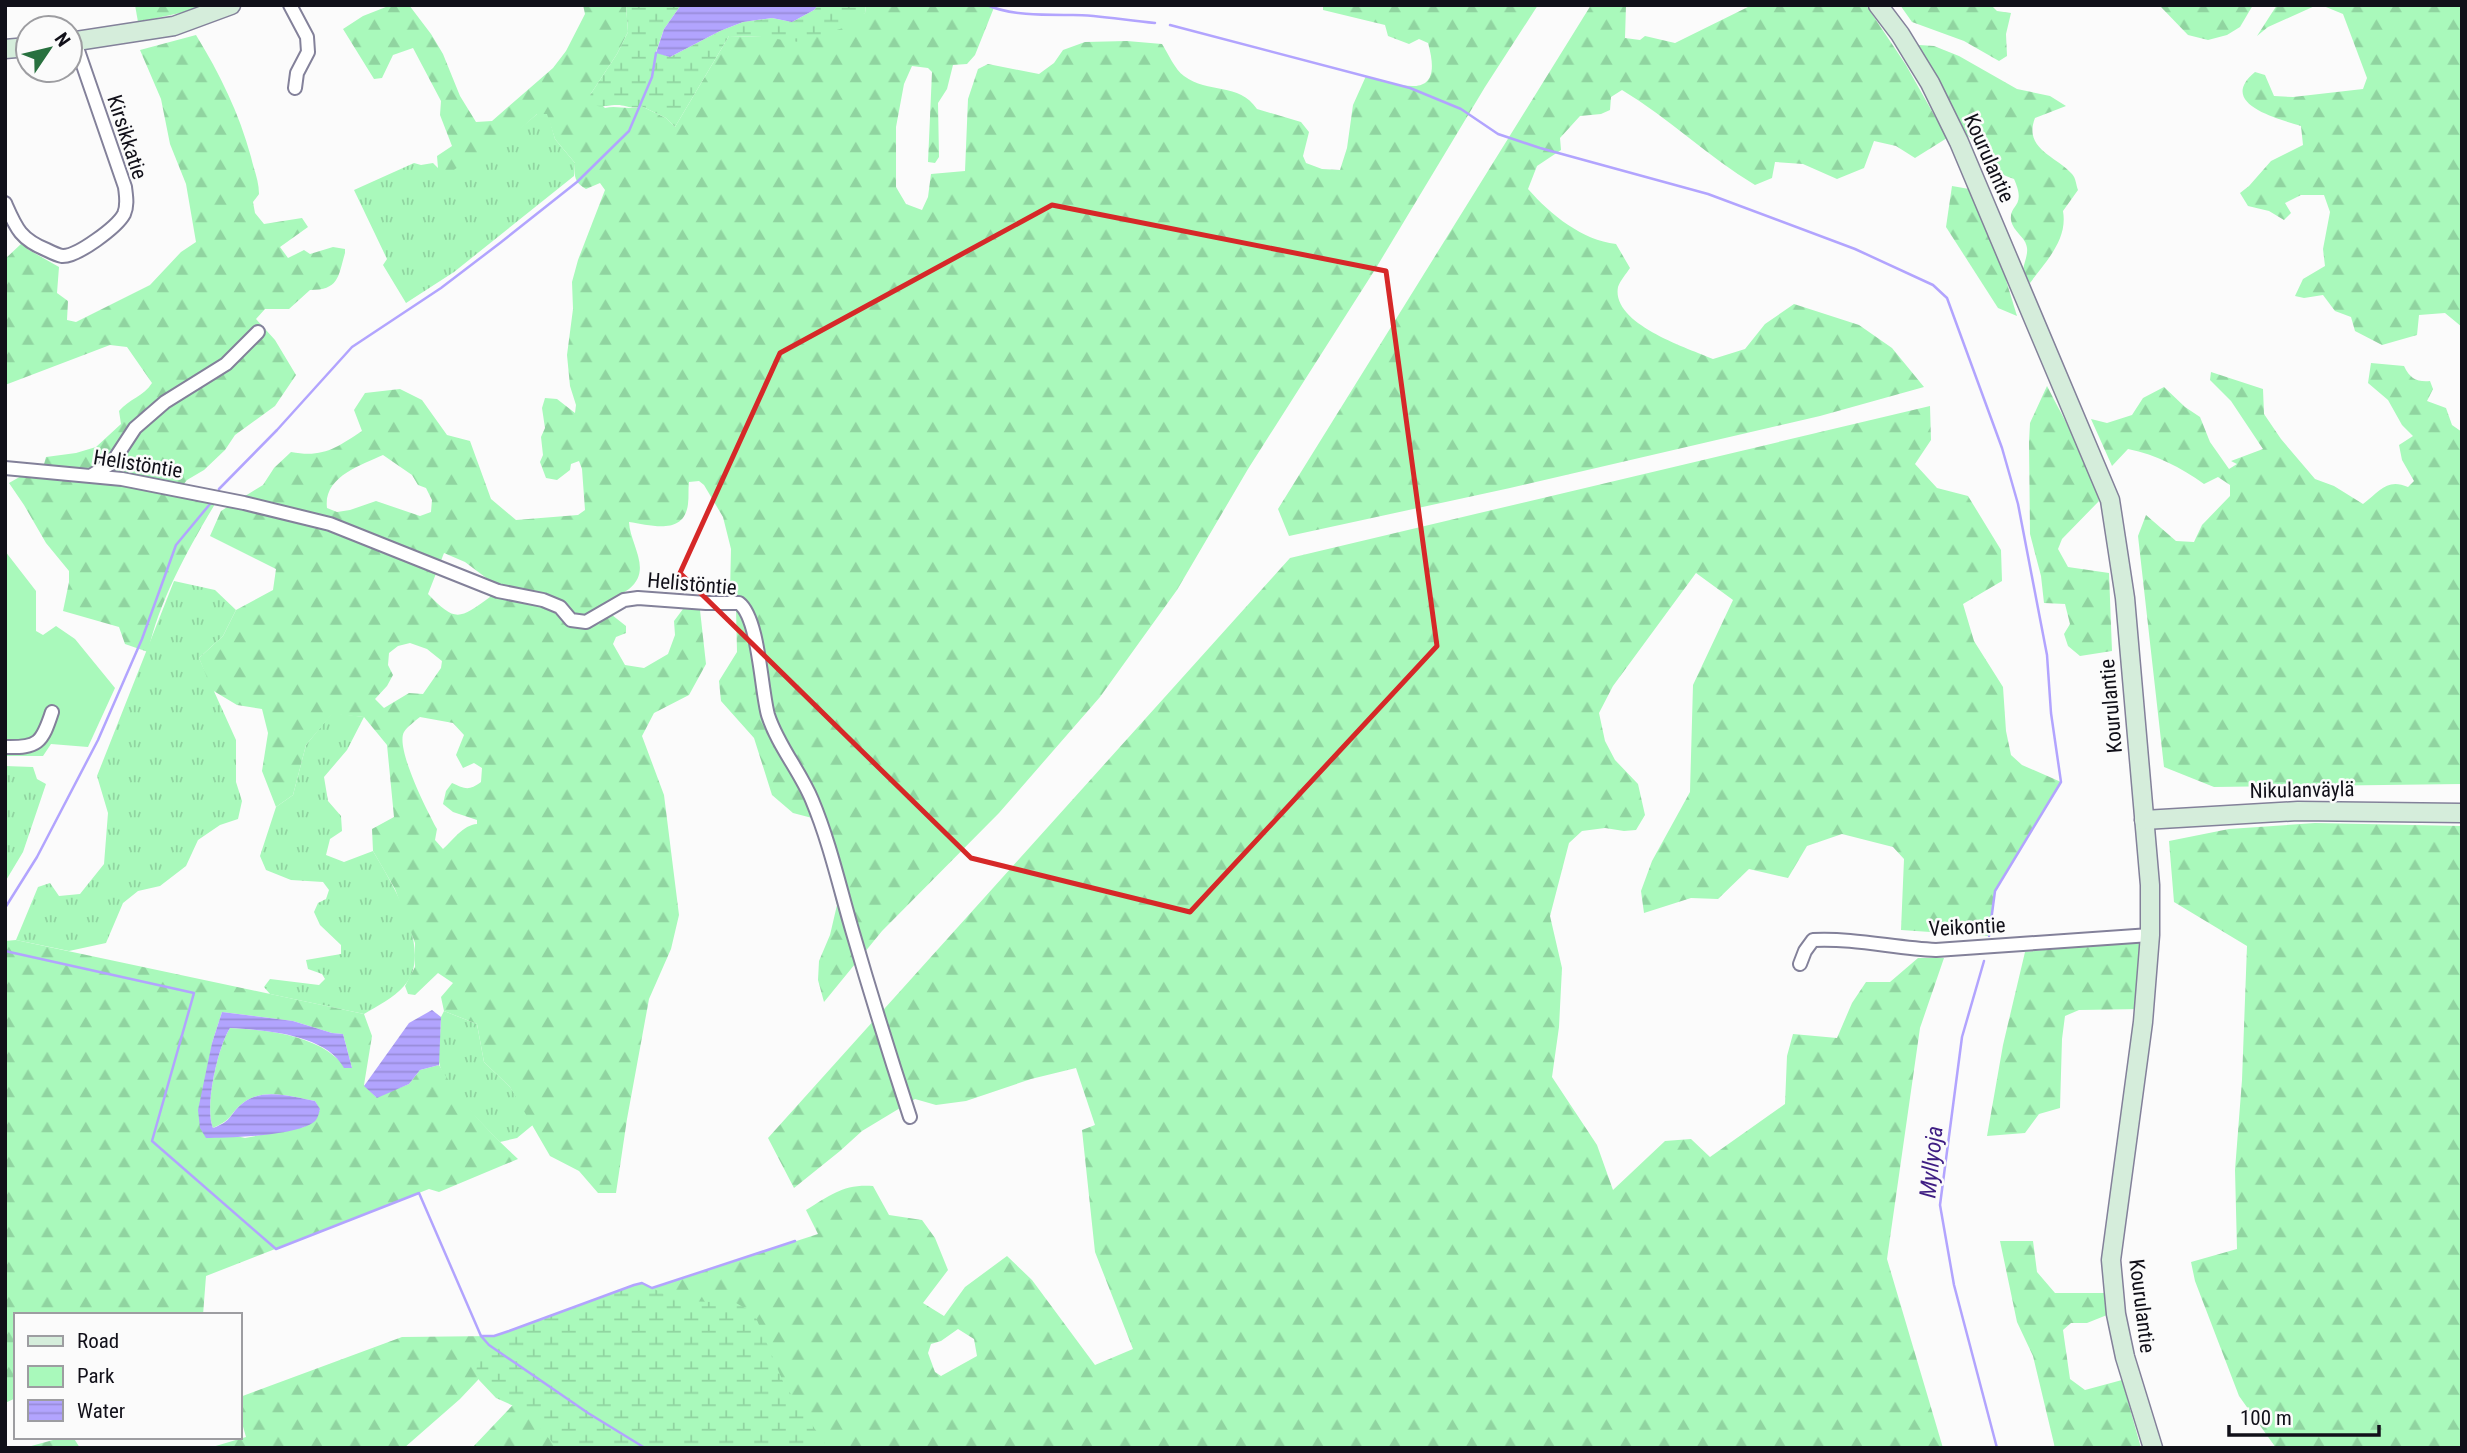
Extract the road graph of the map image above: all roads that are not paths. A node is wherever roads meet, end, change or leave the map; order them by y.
1 (231, 5) edge
2 (290, 5) edge
3 (1878, 5) edge
4 (84, 40) edge
5 (84, 72) edge
6 (295, 88) dead end
7 (5, 203) edge
8 (258, 332) dead end
9 (5, 468) edge
10 (92, 475) junction
11 (52, 712) dead end
12 (5, 747) edge
13 (2462, 813) edge
14 (2144, 820) junction
15 (2150, 935) junction
16 (1800, 964) dead end
17 (909, 1117) dead end
18 (2153, 1448) edge

1 - 4 street
2 - 6 street
3 - 14 street, Kourulantie
5 - 7 street, Kirsikkatie
8 - 10 street
9 - 10 street, Helistöntie
10 - 17 street, Helistöntie
11 - 12 street
13 - 14 street, Nikulanväylä
14 - 15 street, Kourulantie
15 - 16 street, Veikontie
15 - 18 street, Kourulantie

